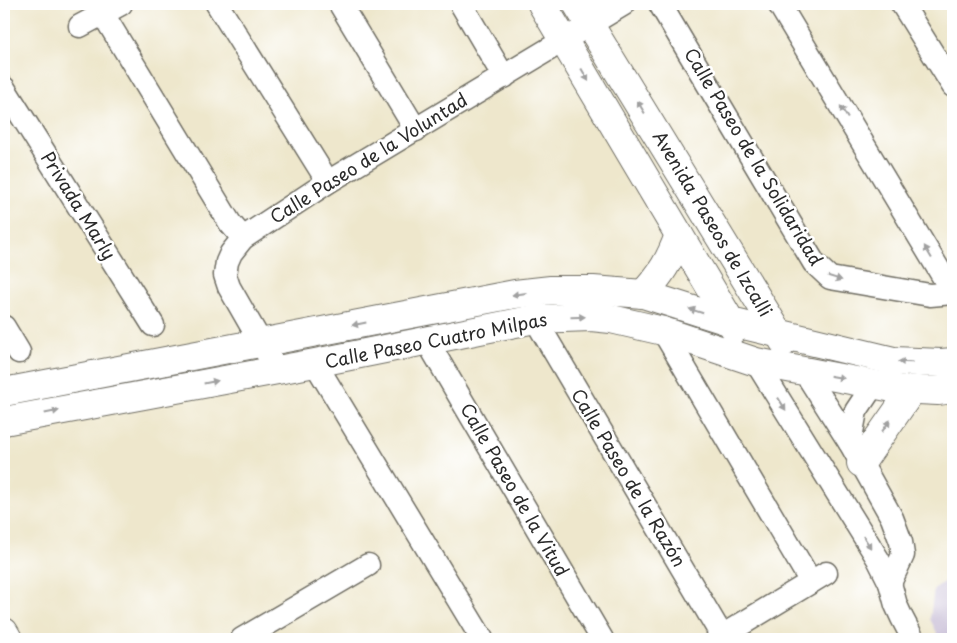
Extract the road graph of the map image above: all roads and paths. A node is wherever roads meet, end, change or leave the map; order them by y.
1 (217, 4) edge
2 (340, 4) edge
3 (461, 4) edge
4 (542, 4) edge
5 (624, 4) edge
6 (660, 4) edge
7 (779, 4) edge
8 (902, 4) edge
9 (112, 9) edge
10 (584, 14) edge
11 (80, 26) dead end
12 (564, 39) junction
13 (504, 76) junction
14 (953, 86) edge
15 (4, 88) edge
16 (416, 130) junction
17 (328, 182) junction
18 (679, 235) junction
19 (243, 238) junction
20 (953, 293) edge
21 (643, 294) junction
22 (535, 319) junction
23 (731, 322) junction
24 (153, 325) dead end
25 (4, 327) edge
26 (663, 331) junction
27 (779, 334) junction
28 (426, 341) junction
29 (260, 344) junction
30 (19, 352) dead end
31 (756, 362) junction
32 (953, 362) edge
33 (315, 363) junction
34 (276, 370) junction
35 (805, 372) junction
36 (874, 384) junction
37 (953, 389) edge
38 (912, 390) junction
39 (4, 392) edge
40 (4, 421) edge
41 (855, 453) junction
42 (368, 565) dead end
43 (890, 583) junction
44 (4, 632) edge
45 (719, 638) edge
46 (8, 639) edge
47 (242, 639) edge
48 (482, 639) edge
49 (602, 639) edge
50 (913, 639) edge

1 - 17 street
2 - 16 street
3 - 13 street
4 - 12 street, Avenida Paseos de Izcalli
5 - 10 street, Calle Paseo de la Voluntad
6 -> 20 street, Calle Paseo de la Solidaridad
20 -> 7 street, Calle Paseo de la Solidaridad
8 - 14 street
9 - 11 street
9 - 19 street
10 - 12 street, Calle Paseo de la Voluntad
27 -> 10 street, Avenida Paseos de Izcalli
12 - 13 street, Calle Paseo de la Voluntad
12 -> 18 street, Avenida Paseos de Izcalli
13 - 16 street, Calle Paseo de la Voluntad
15 - 24 street, Privada Marly
16 - 17 street, Calle Paseo de la Voluntad
17 - 19 street, Calle Paseo de la Voluntad
18 - 21 street
18 - 23 street, Avenida Paseos de Izcalli
19 - 29 street, Calle Paseo de la Voluntad
23 -> 21 street, Calle Paseo Cuatro Milpas
21 -> 29 street, Calle Paseo Cuatro Milpas
22 -> 26 street, Calle Paseo Cuatro Milpas
22 - 28 street, Calle Paseo Cuatro Milpas
22 - 45 street, Calle Paseo de la Razón
23 - 27 street, Calle Paseo Cuatro Milpas
23 - 31 street, Avenida Paseos de Izcalli
25 - 30 street
26 - 31 street, Calle Paseo Cuatro Milpas
26 - 45 street, Calle Paseo de la Razón
32 -> 27 street, Calle Paseo Cuatro Milpas
27 - 35 street, Avenida Paseos de Izcalli
28 - 33 street, Calle Paseo Cuatro Milpas
28 - 49 street, Calle Paseo de la Vitud
29 - 34 street, Calle Paseo de la Voluntad
29 - 39 street, Calle Paseo Cuatro Milpas
31 - 35 street, Calle Paseo Cuatro Milpas
31 -> 43 street
33 - 34 street, Calle Paseo Cuatro Milpas
33 - 48 street
40 -> 34 street, Calle Paseo Cuatro Milpas
35 -> 36 street, Calle Paseo Cuatro Milpas
35 - 41 street, Avenida Paseos de Izcalli
36 - 38 street, Calle Paseo Cuatro Milpas
36 - 41 street
37 - 38 street, Calle Paseo Cuatro Milpas
41 -> 38 street
41 - 43 street, Avenida Paseos de Izcalli
42 - 47 street
43 - 50 street
44 - 46 street

